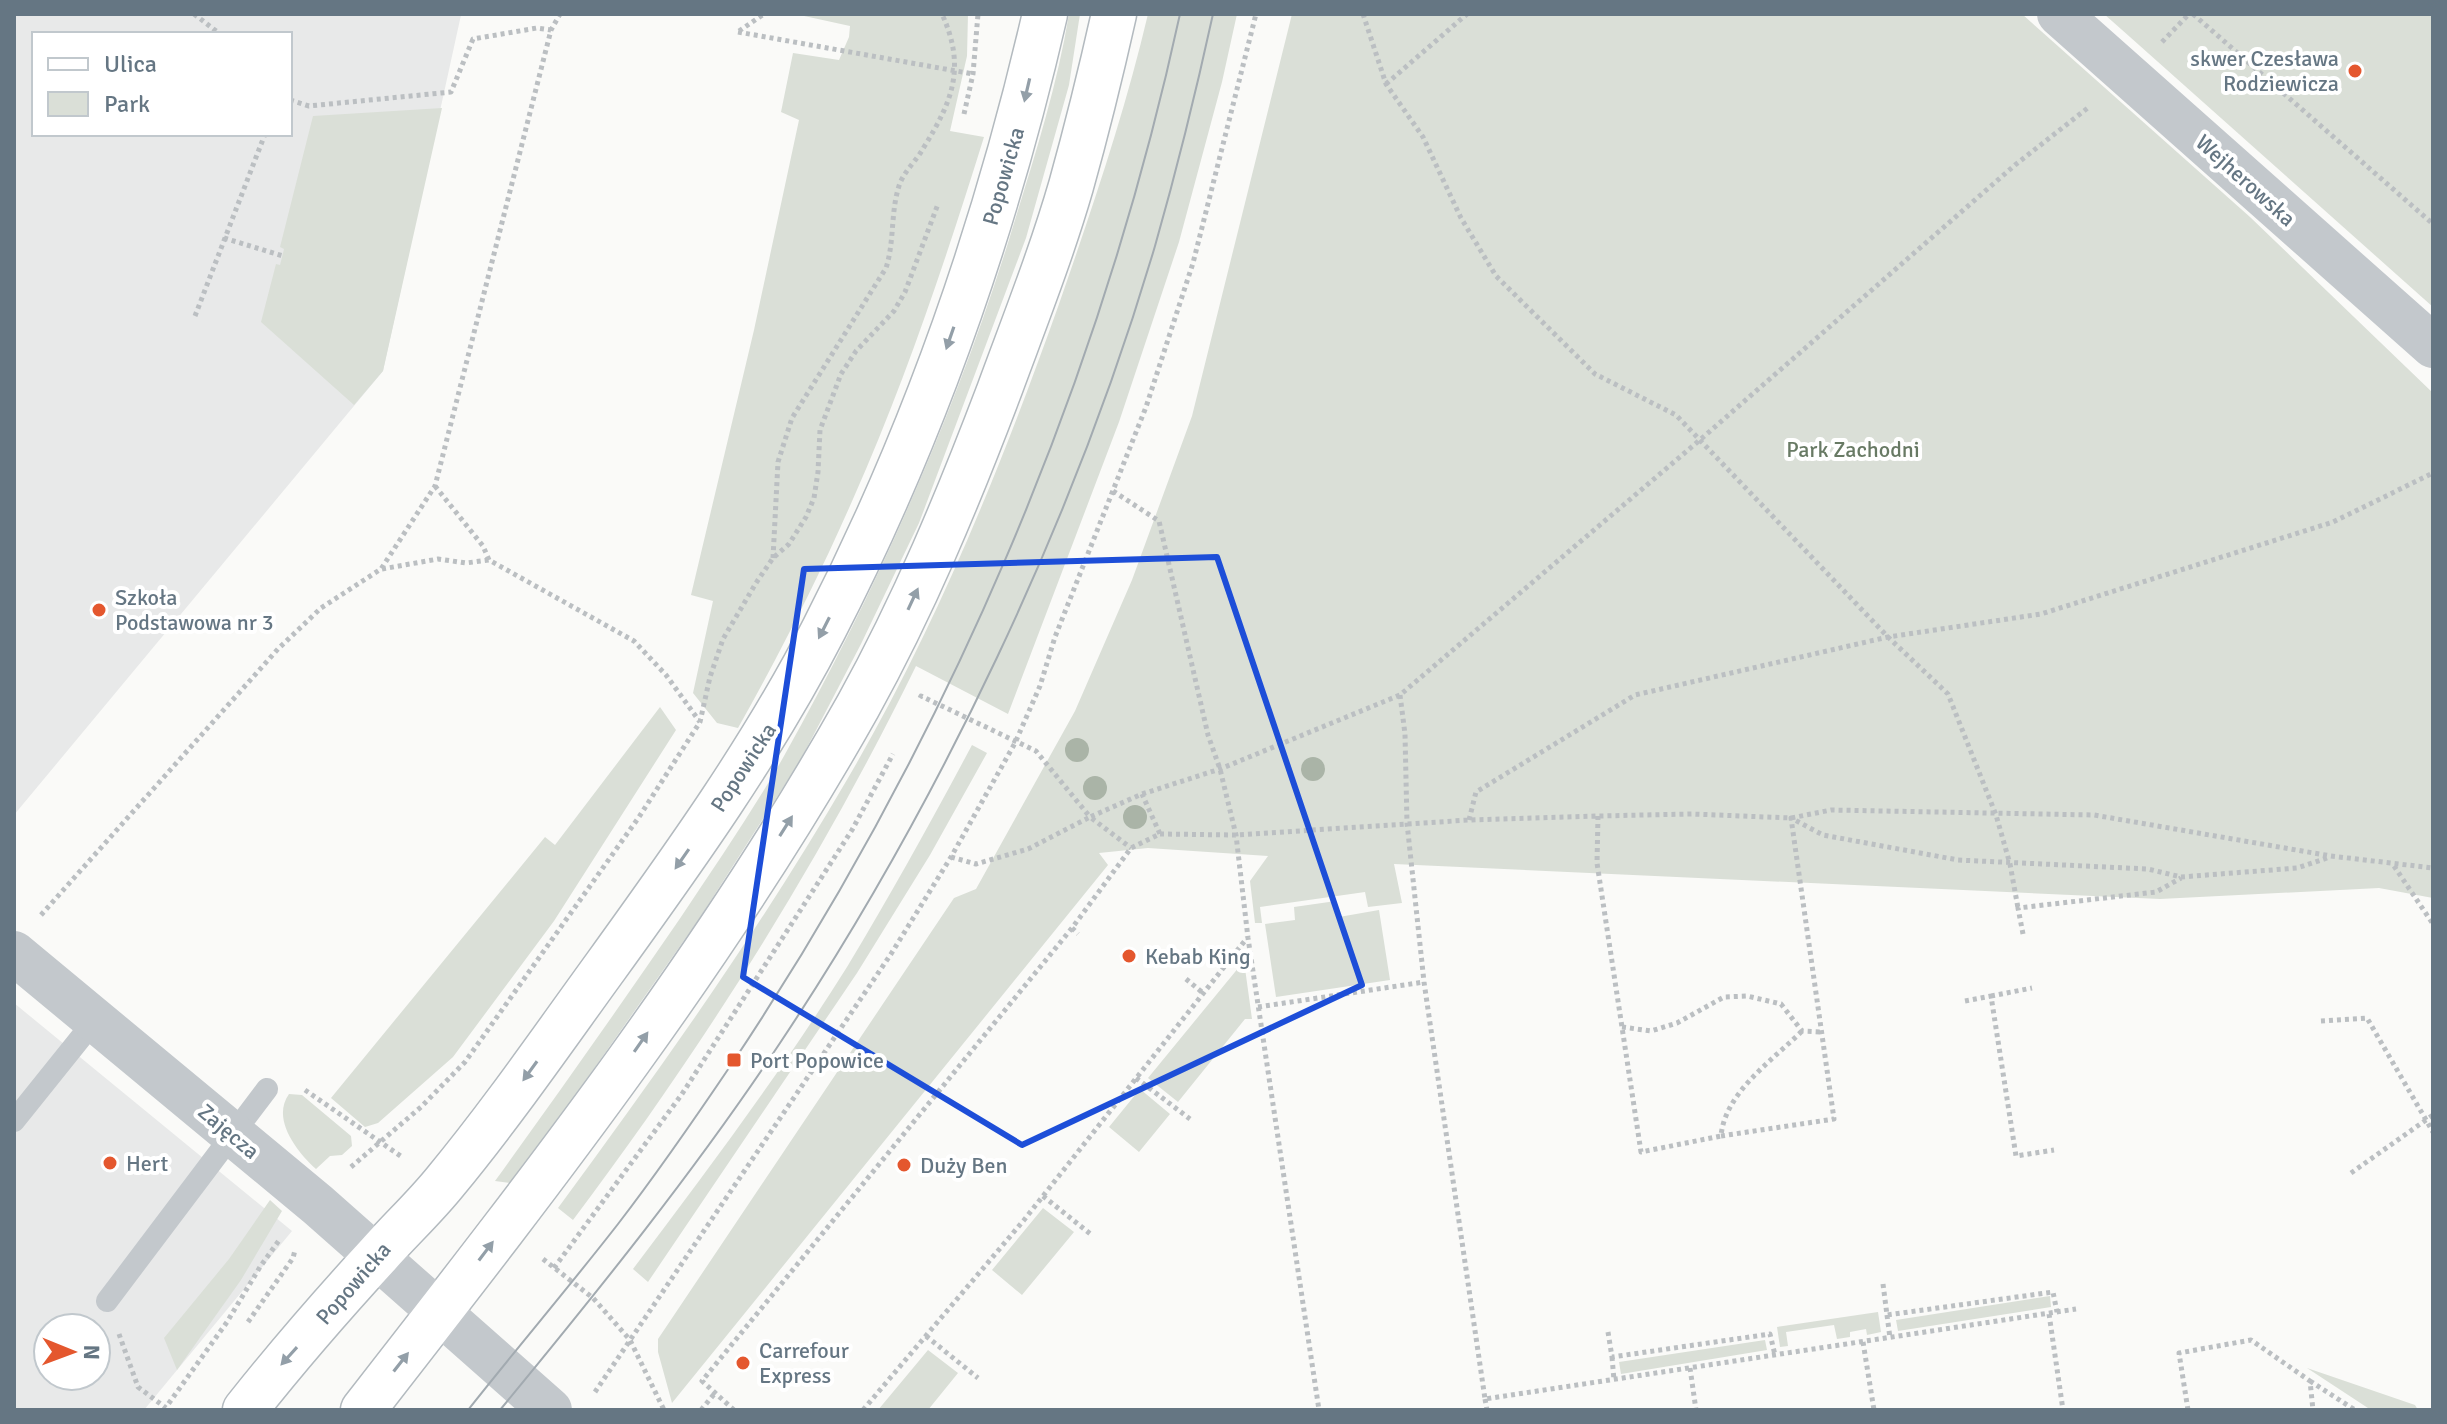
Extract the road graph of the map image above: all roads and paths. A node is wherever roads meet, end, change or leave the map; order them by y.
1 (194, 14) edge
2 (560, 14) edge
3 (764, 14) edge
4 (942, 14) edge
5 (978, 14) edge
6 (1045, 14) edge
7 (1114, 14) edge
8 (1256, 14) edge
9 (1363, 14) edge
10 (1467, 14) edge
11 (2059, 14) edge
12 (2191, 14) edge
13 (551, 30) junction
14 (217, 32) edge
15 (956, 70) junction
16 (973, 74) junction
17 (2127, 76) junction
18 (1386, 84) junction
19 (292, 101) edge
20 (962, 121) dead end
21 (264, 136) edge
22 (943, 190) dead end
23 (2433, 224) edge
24 (224, 238) junction
25 (283, 256) dead end
26 (195, 316) dead end
27 (2433, 346) edge
28 (1701, 439) junction
29 (2433, 473) edge
30 (435, 486) junction
31 (1113, 491) junction
32 (773, 558) junction
33 (489, 560) junction
34 (381, 569) junction
35 (1888, 637) junction
36 (1400, 695) junction
37 (916, 708) dead end
38 (700, 722) junction
39 (898, 743) dead end
40 (1015, 743) junction
41 (1220, 769) junction
42 (1142, 794) junction
43 (1996, 815) junction
44 (1598, 816) junction
45 (1090, 817) junction
46 (1791, 818) junction
47 (1469, 820) junction
48 (1407, 823) junction
49 (1160, 834) junction
50 (1236, 835) junction
51 (1131, 848) junction
52 (2331, 856) junction
53 (951, 857) junction
54 (2010, 864) junction
55 (2394, 865) junction
56 (2433, 868) edge
57 (2181, 877) junction
58 (2018, 908) junction
59 (2433, 924) edge
60 (1072, 928) junction
61 (1078, 934) dead end
62 (2023, 934) dead end
63 (26, 936) edge
64 (1248, 938) junction
65 (1186, 979) dead end
66 (1424, 982) junction
67 (2032, 988) dead end
68 (1203, 993) junction
69 (1991, 996) junction
70 (1965, 1001) dead end
71 (1258, 1007) junction
72 (95, 1020) junction
73 (2321, 1021) dead end
74 (1622, 1027) junction
75 (1802, 1031) junction
76 (1822, 1032) junction
77 (1136, 1078) junction
78 (293, 1081) dead end
79 (267, 1089) dead end
80 (2433, 1115) edge
81 (1190, 1119) dead end
82 (2425, 1120) junction
83 (14, 1121) edge
84 (2433, 1132) edge
85 (232, 1134) junction
86 (1721, 1136) junction
87 (381, 1141) junction
88 (2054, 1150) dead end
89 (414, 1165) dead end
90 (347, 1171) dead end
91 (2351, 1173) dead end
92 (1043, 1196) junction
93 (289, 1234) dead end
94 (1093, 1236) dead end
95 (377, 1256) junction
96 (1883, 1284) dead end
97 (107, 1301) joint
98 (2076, 1309) dead end
99 (440, 1313) junction
100 (2053, 1313) junction
101 (1887, 1315) junction
102 (1608, 1332) dead end
103 (926, 1336) junction
104 (1890, 1338) junction
105 (630, 1340) junction
106 (1863, 1342) junction
107 (1775, 1355) junction
108 (1612, 1357) junction
109 (1690, 1368) junction
110 (978, 1378) dead end
111 (1614, 1380) junction
112 (2310, 1381) junction
113 (715, 1393) junction
114 (592, 1396) dead end
115 (1485, 1399) junction
116 (165, 1409) edge
117 (245, 1410) edge
118 (363, 1410) edge
119 (550, 1410) edge
120 (664, 1410) edge
121 (701, 1410) edge
122 (734, 1410) edge
123 (863, 1410) edge
124 (1319, 1410) edge
125 (1487, 1410) edge
126 (1696, 1410) edge
127 (1874, 1410) edge
128 (2063, 1410) edge
129 (2188, 1410) edge
130 (2313, 1410) edge
131 (2355, 1410) edge

1 - 14 path
2 - 13 path
3 - 15 path
4 - 15 path
5 - 16 path
6 -> 95 street, Popowicka
99 -> 7 street
8 - 31 path
9 - 18 path
10 - 18 path
11 - 17 street, Wejherowska
12 - 17 path
12 - 23 path
13 - 19 path
13 - 30 path
15 - 16 path
15 - 32 path
16 - 20 path
17 - 27 street, Wejherowska
17 - 28 path
18 - 28 path
21 - 24 path
22 - 32 path
24 - 25 path
24 - 26 path
28 - 35 path
28 - 36 path
29 - 35 path
30 - 33 path
30 - 34 path
31 - 40 path
31 - 41 path
32 - 38 path
33 - 34 path
33 - 38 path
34 - 63 path
35 - 43 path
35 - 47 path
36 - 41 path
36 - 48 path
37 - 40 path
38 - 87 path
39 - 105 path
40 - 45 path
40 - 53 path
41 - 42 path
41 - 50 path
42 - 45 path
42 - 49 path
43 - 46 path
43 - 52 path
43 - 54 path
44 - 46 path
44 - 47 path
44 - 74 path
45 - 51 path
45 - 53 path
46 - 54 path
46 - 76 path
47 - 48 path
48 - 50 path
48 - 66 path
49 - 50 path
49 - 51 path
50 - 64 path
51 - 60 path
52 - 55 path
52 - 57 path
53 - 105 path
54 - 57 path
54 - 58 path
55 - 56 path
55 - 59 path
57 - 58 path
58 - 62 path
60 - 61 path
60 - 113 path
63 - 72 street, Zajęcza
64 - 68 path
64 - 71 path
65 - 68 path
66 - 71 path
66 - 115 path
67 - 69 path
68 - 77 path
69 - 70 path
69 - 88 path
71 - 124 path
72 - 83 lane
72 - 85 street, Zajęcza
73 - 82 path
74 - 75 path
74 - 86 path
75 - 76 path
75 - 86 path
76 - 86 path
77 - 81 path
77 - 92 path
78 - 87 path
79 - 85 lane
80 - 82 path
82 - 84 path
82 - 91 path
85 - 95 street, Zajęcza
85 - 97 lane
87 - 89 path
87 - 90 path
92 - 94 path
92 - 103 path
93 - 116 path
95 - 99 street, Zajęcza
95 -> 117 street, Popowicka
96 - 101 path
97 - 116 path
98 - 100 path
118 -> 99 street
99 - 119 street, Zajęcza
100 - 101 path
100 - 104 path
100 - 128 path
101 - 104 path
102 - 108 path
103 - 110 path
103 - 123 path
104 - 106 path
105 - 114 path
105 - 120 path
106 - 107 path
106 - 127 path
107 - 108 path
107 - 109 path
108 - 111 path
109 - 111 path
109 - 126 path
111 - 115 path
112 - 129 path
112 - 130 path
112 - 131 path
113 - 121 path
113 - 122 path
115 - 125 path

